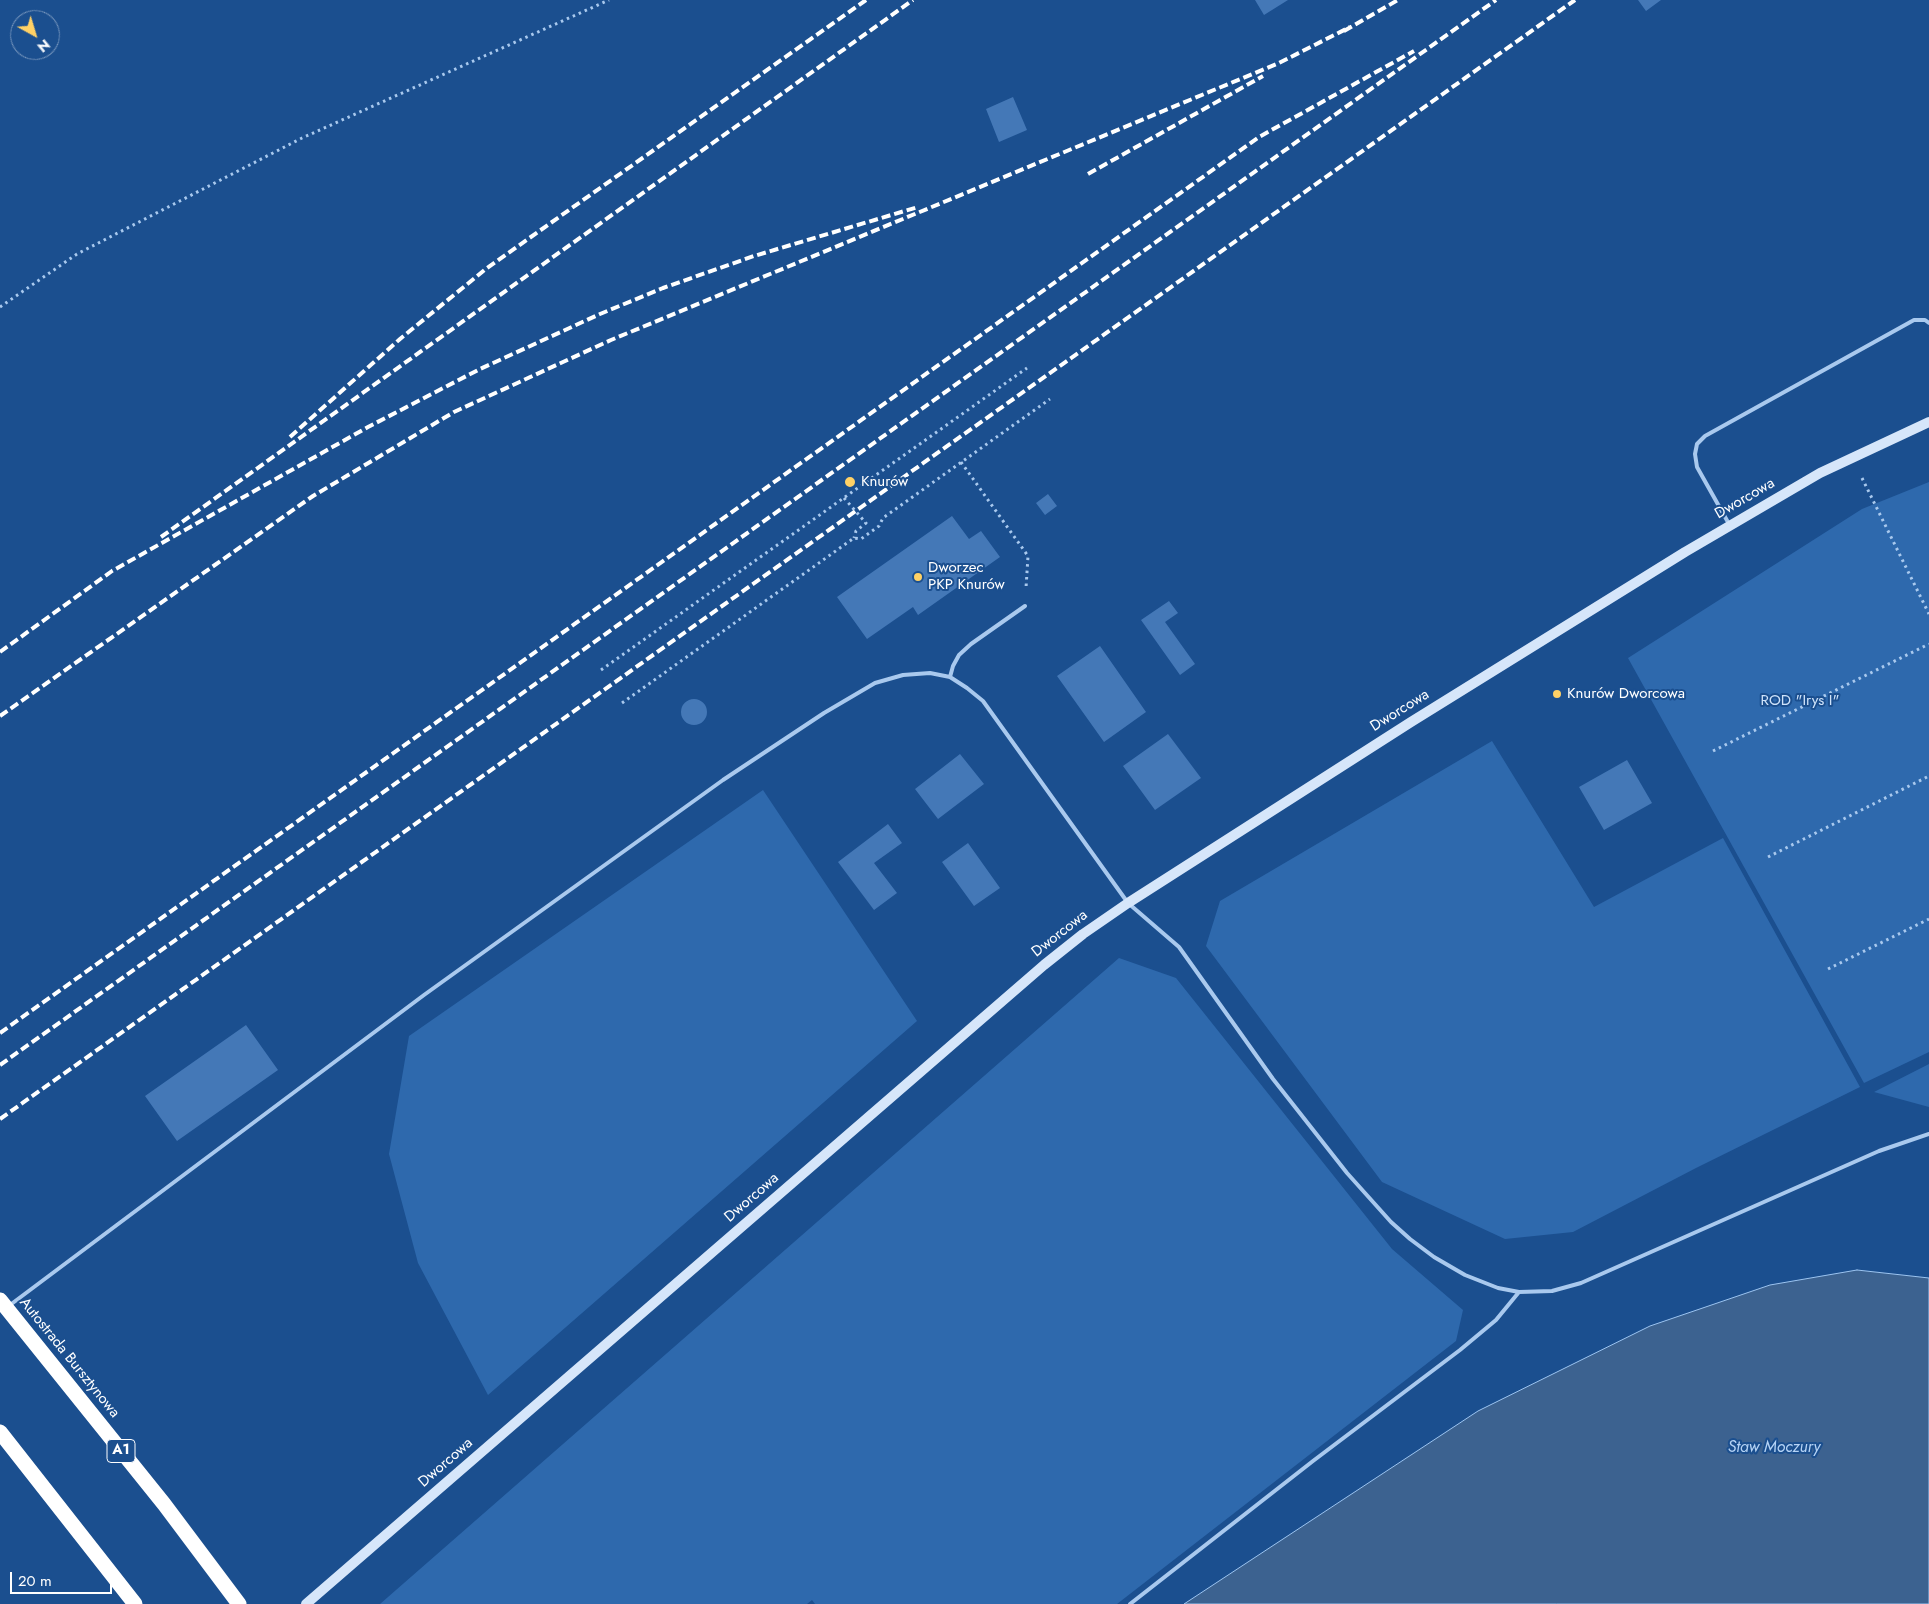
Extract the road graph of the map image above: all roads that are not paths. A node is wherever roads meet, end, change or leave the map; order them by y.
1 (1929, 323) edge
2 (1929, 422) edge
3 (1729, 525) junction
4 (1025, 606) road end
5 (950, 677) junction
6 (1128, 903) junction
7 (1929, 1134) edge
8 (1519, 1292) junction
9 (0, 1300) edge
10 (0, 1312) edge
11 (0, 1432) edge
12 (312, 1602) edge
13 (135, 1604) edge
14 (239, 1604) edge
15 (1130, 1604) edge

1 - 3 lane
2 - 3 main road, Dworcowa
3 - 6 main road, Dworcowa
4 - 5 lane
5 - 6 lane
5 - 10 lane
6 - 8 lane
6 - 12 main road, Dworcowa
7 - 8 lane
8 - 15 lane
9 - 14 highway, Autostrada Bursztynowa / A1, bridge
11 - 13 highway

